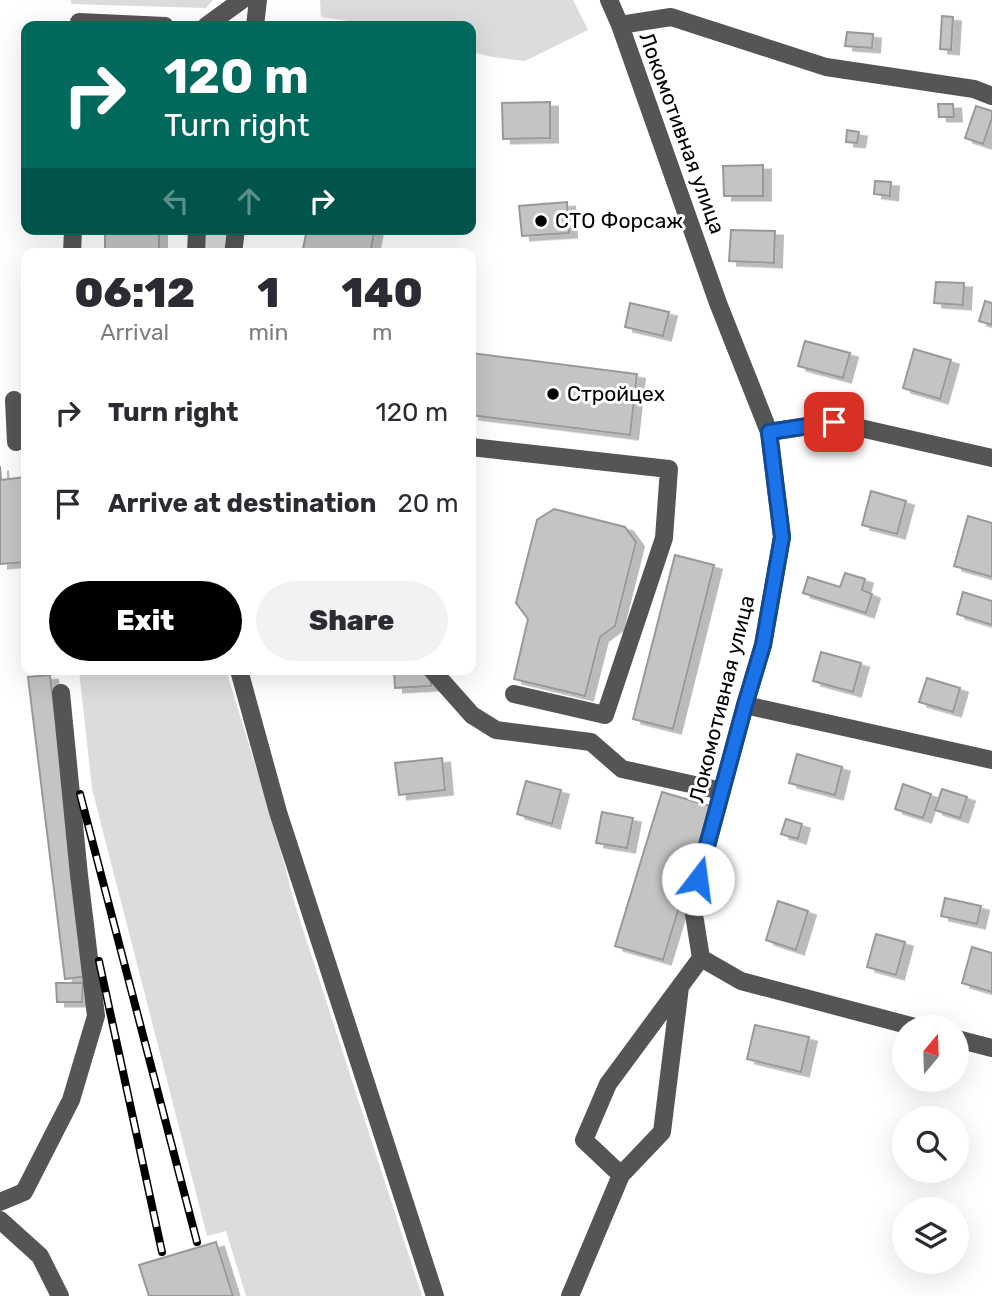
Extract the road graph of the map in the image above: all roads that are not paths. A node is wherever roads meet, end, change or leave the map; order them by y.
1 (242, 0) edge
2 (258, 0) edge
3 (608, 0) edge
4 (213, 21) edge
5 (256, 21) edge
6 (620, 25) junction
7 (992, 96) edge
8 (14, 400) dead end
9 (769, 432) junction
10 (21, 440) edge
11 (476, 448) edge
12 (992, 458) edge
13 (240, 675) edge
14 (436, 675) edge
15 (61, 693) dead end
16 (514, 694) dead end
17 (745, 705) junction
18 (992, 760) edge
19 (722, 791) junction
20 (701, 958) junction
21 (680, 987) junction
22 (892, 1021) edge
23 (970, 1042) edge
24 (992, 1048) edge
25 (621, 1175) junction
26 (0, 1202) edge
27 (0, 1220) edge
28 (60, 1296) edge
29 (435, 1296) edge
30 (570, 1296) edge

1 - 4 street
2 - 5 street
3 - 6 street, Локомотивная улица
6 - 7 street
6 - 9 street, Локомотивная улица
8 - 10 street
9 - 12 street
9 - 17 street, Локомотивная улица
11 - 16 street
13 - 29 street
14 - 19 street
15 - 26 street
17 - 18 street
17 - 19 street, Локомотивная улица
19 - 20 street, Локомотивная улица
20 - 21 street
20 - 22 street
21 - 25 street
21 - 25 street
23 - 24 street
25 - 30 street
27 - 28 street

